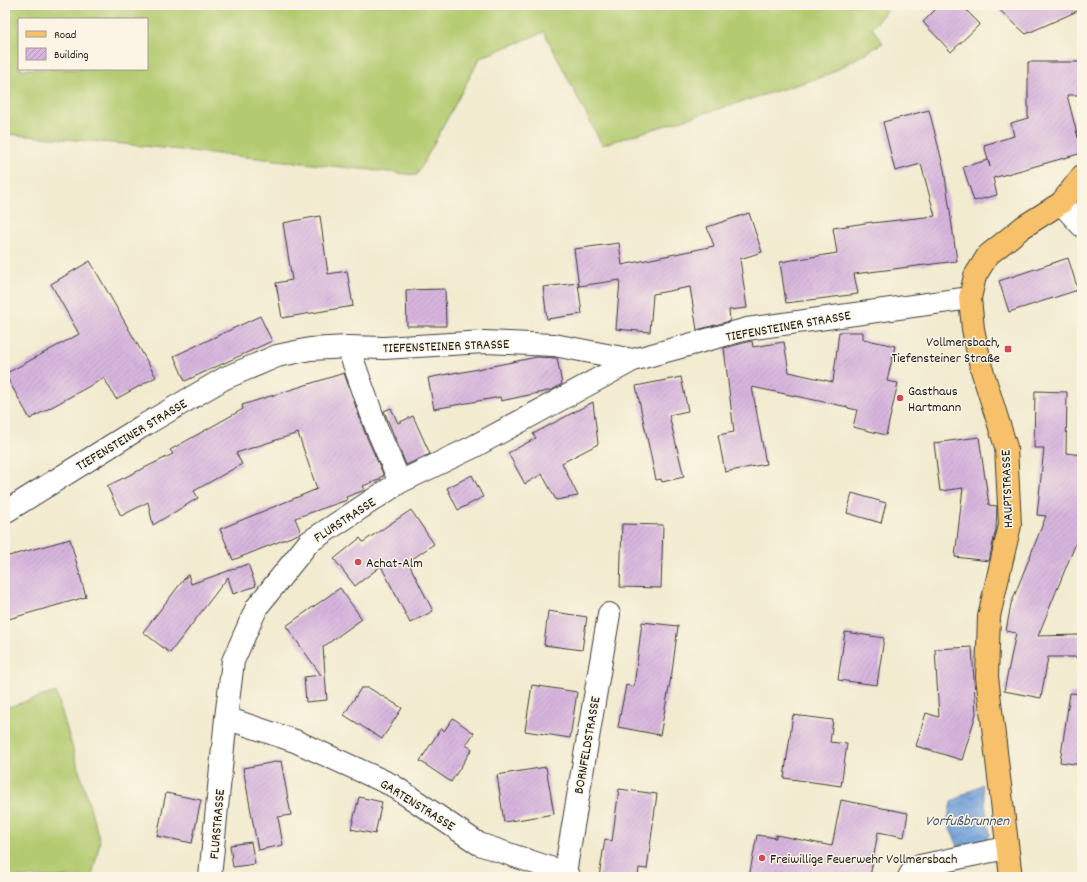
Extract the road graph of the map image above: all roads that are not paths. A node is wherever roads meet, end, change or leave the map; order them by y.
1 (1082, 176) edge
2 (1061, 203) junction
3 (1082, 226) edge
4 (970, 298) junction
5 (348, 347) junction
6 (633, 360) junction
7 (400, 482) junction
8 (5, 512) edge
9 (609, 614) dead end
10 (226, 718) junction
11 (1006, 848) junction
12 (567, 876) edge
13 (210, 877) edge
14 (909, 877) edge
15 (1011, 877) edge

1 - 2 main road, HAUPTSTRASSE
2 - 3 street
2 - 4 main road, HAUPTSTRASSE
4 - 6 street, TIEFENSTEINER STRASSE
4 - 11 main road, HAUPTSTRASSE
5 - 6 street, TIEFENSTEINER STRASSE
5 - 7 street
5 - 8 street, TIEFENSTEINER STRASSE
6 - 7 street, FLURSTRASSE
7 - 10 street, FLURSTRASSE
9 - 12 street, BORNFELDSTRASSE
10 - 12 street, GARTENSTRASSE
10 - 13 street, FLURSTRASSE
11 - 14 street
11 - 15 main road, HAUPTSTRASSE

